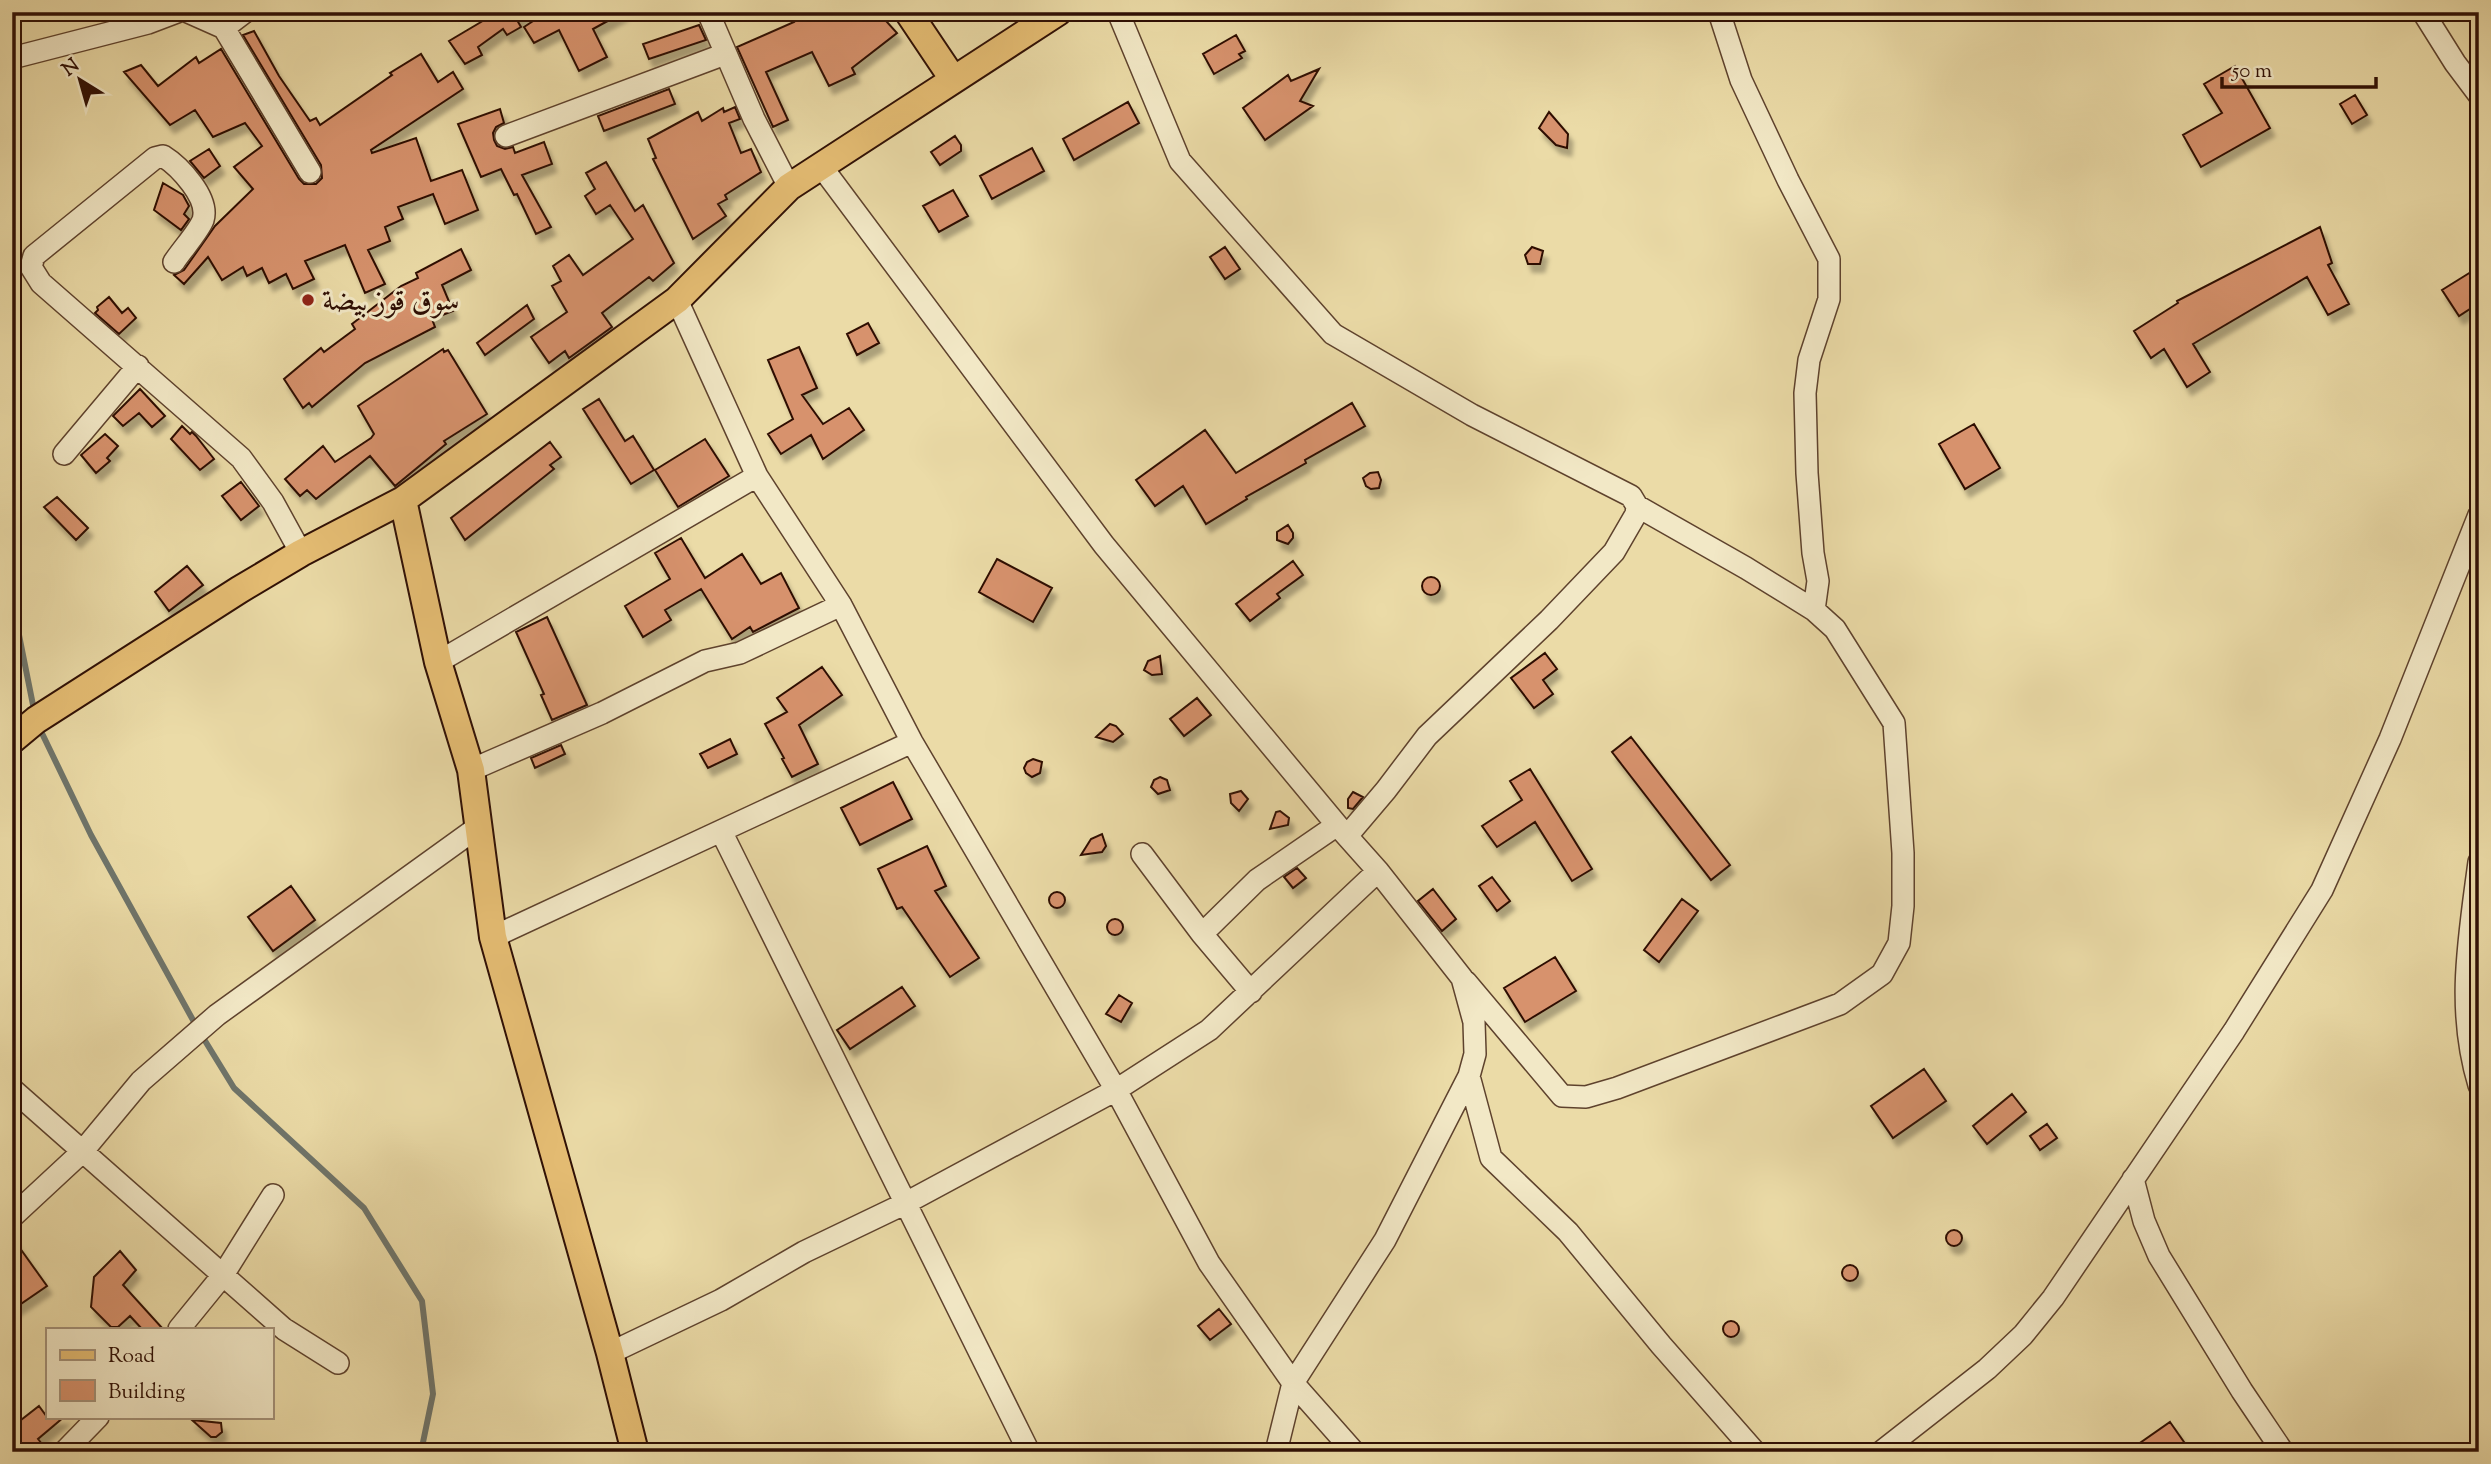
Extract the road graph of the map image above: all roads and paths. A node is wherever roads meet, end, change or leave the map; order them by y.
1 (177, 12) edge
2 (188, 12) edge
3 (245, 12) edge
4 (708, 12) edge
5 (908, 12) edge
6 (1058, 12) edge
7 (1118, 12) edge
8 (1719, 12) edge
9 (2423, 12) edge
10 (224, 28) junction
11 (725, 54) junction
12 (12, 58) edge
13 (953, 79) junction
14 (2479, 95) edge
15 (506, 136) dead end
16 (821, 166) junction
17 (310, 172) dead end
18 (789, 187) junction
19 (174, 262) dead end
20 (677, 300) junction
21 (138, 366) junction
22 (64, 454) dead end
23 (757, 477) junction
24 (403, 500) junction
25 (1637, 506) junction
26 (2479, 515) edge
27 (301, 553) junction
28 (841, 605) junction
29 (1814, 610) junction
30 (438, 662) junction
31 (12, 740) edge
32 (912, 742) junction
33 (471, 770) junction
34 (478, 827) junction
35 (1342, 830) junction
36 (721, 831) junction
37 (1142, 854) dead end
38 (2479, 862) edge
39 (1378, 871) junction
40 (1202, 934) junction
41 (493, 937) junction
42 (1462, 978) junction
43 (1251, 992) junction
44 (1469, 1076) junction
45 (2479, 1085) edge
46 (12, 1089) edge
47 (1116, 1090) junction
48 (82, 1152) junction
49 (2133, 1180) junction
50 (273, 1195) dead end
51 (904, 1204) junction
52 (12, 1217) edge
53 (223, 1275) junction
54 (179, 1328) edge
55 (610, 1353) junction
56 (338, 1363) dead end
57 (1293, 1383) junction
58 (98, 1418) edge
59 (65, 1452) edge
60 (635, 1452) edge
61 (1029, 1452) edge
62 (1276, 1452) edge
63 (1354, 1452) edge
64 (1755, 1452) edge
65 (1881, 1452) edge
66 (2283, 1452) edge

1 - 12 street
2 - 10 street
3 - 10 street
4 - 11 street
5 - 13 main road
6 - 13 main road
7 - 25 street
8 - 29 street
9 - 14 street
10 - 17 street
11 - 15 street
11 - 18 street
13 - 16 main road
16 - 18 main road
16 - 35 street
18 - 20 main road
19 - 21 street
20 - 23 street
20 - 24 main road
21 - 22 street
21 - 27 street
23 - 28 street
23 - 30 street
24 - 27 main road
24 - 30 main road
25 - 29 street
25 - 35 street
26 - 49 street
27 - 31 main road
28 - 32 street
28 - 33 street
29 - 42 street
30 - 33 main road
32 - 36 street
32 - 47 street
33 - 34 main road
34 - 41 main road
34 - 48 street
35 - 39 street
35 - 40 street
36 - 41 street
36 - 51 street
37 - 40 street
38 - 45 street
39 - 42 street
39 - 43 street
40 - 43 street
41 - 55 main road
42 - 44 street
43 - 47 street
44 - 57 street
44 - 64 street
46 - 48 street
47 - 51 street
47 - 57 street
48 - 52 street
48 - 53 street
49 - 65 street
49 - 66 street
50 - 53 street
51 - 55 street
51 - 61 street
53 - 54 street
53 - 56 street
55 - 60 main road
57 - 62 street
57 - 63 street
58 - 59 street

